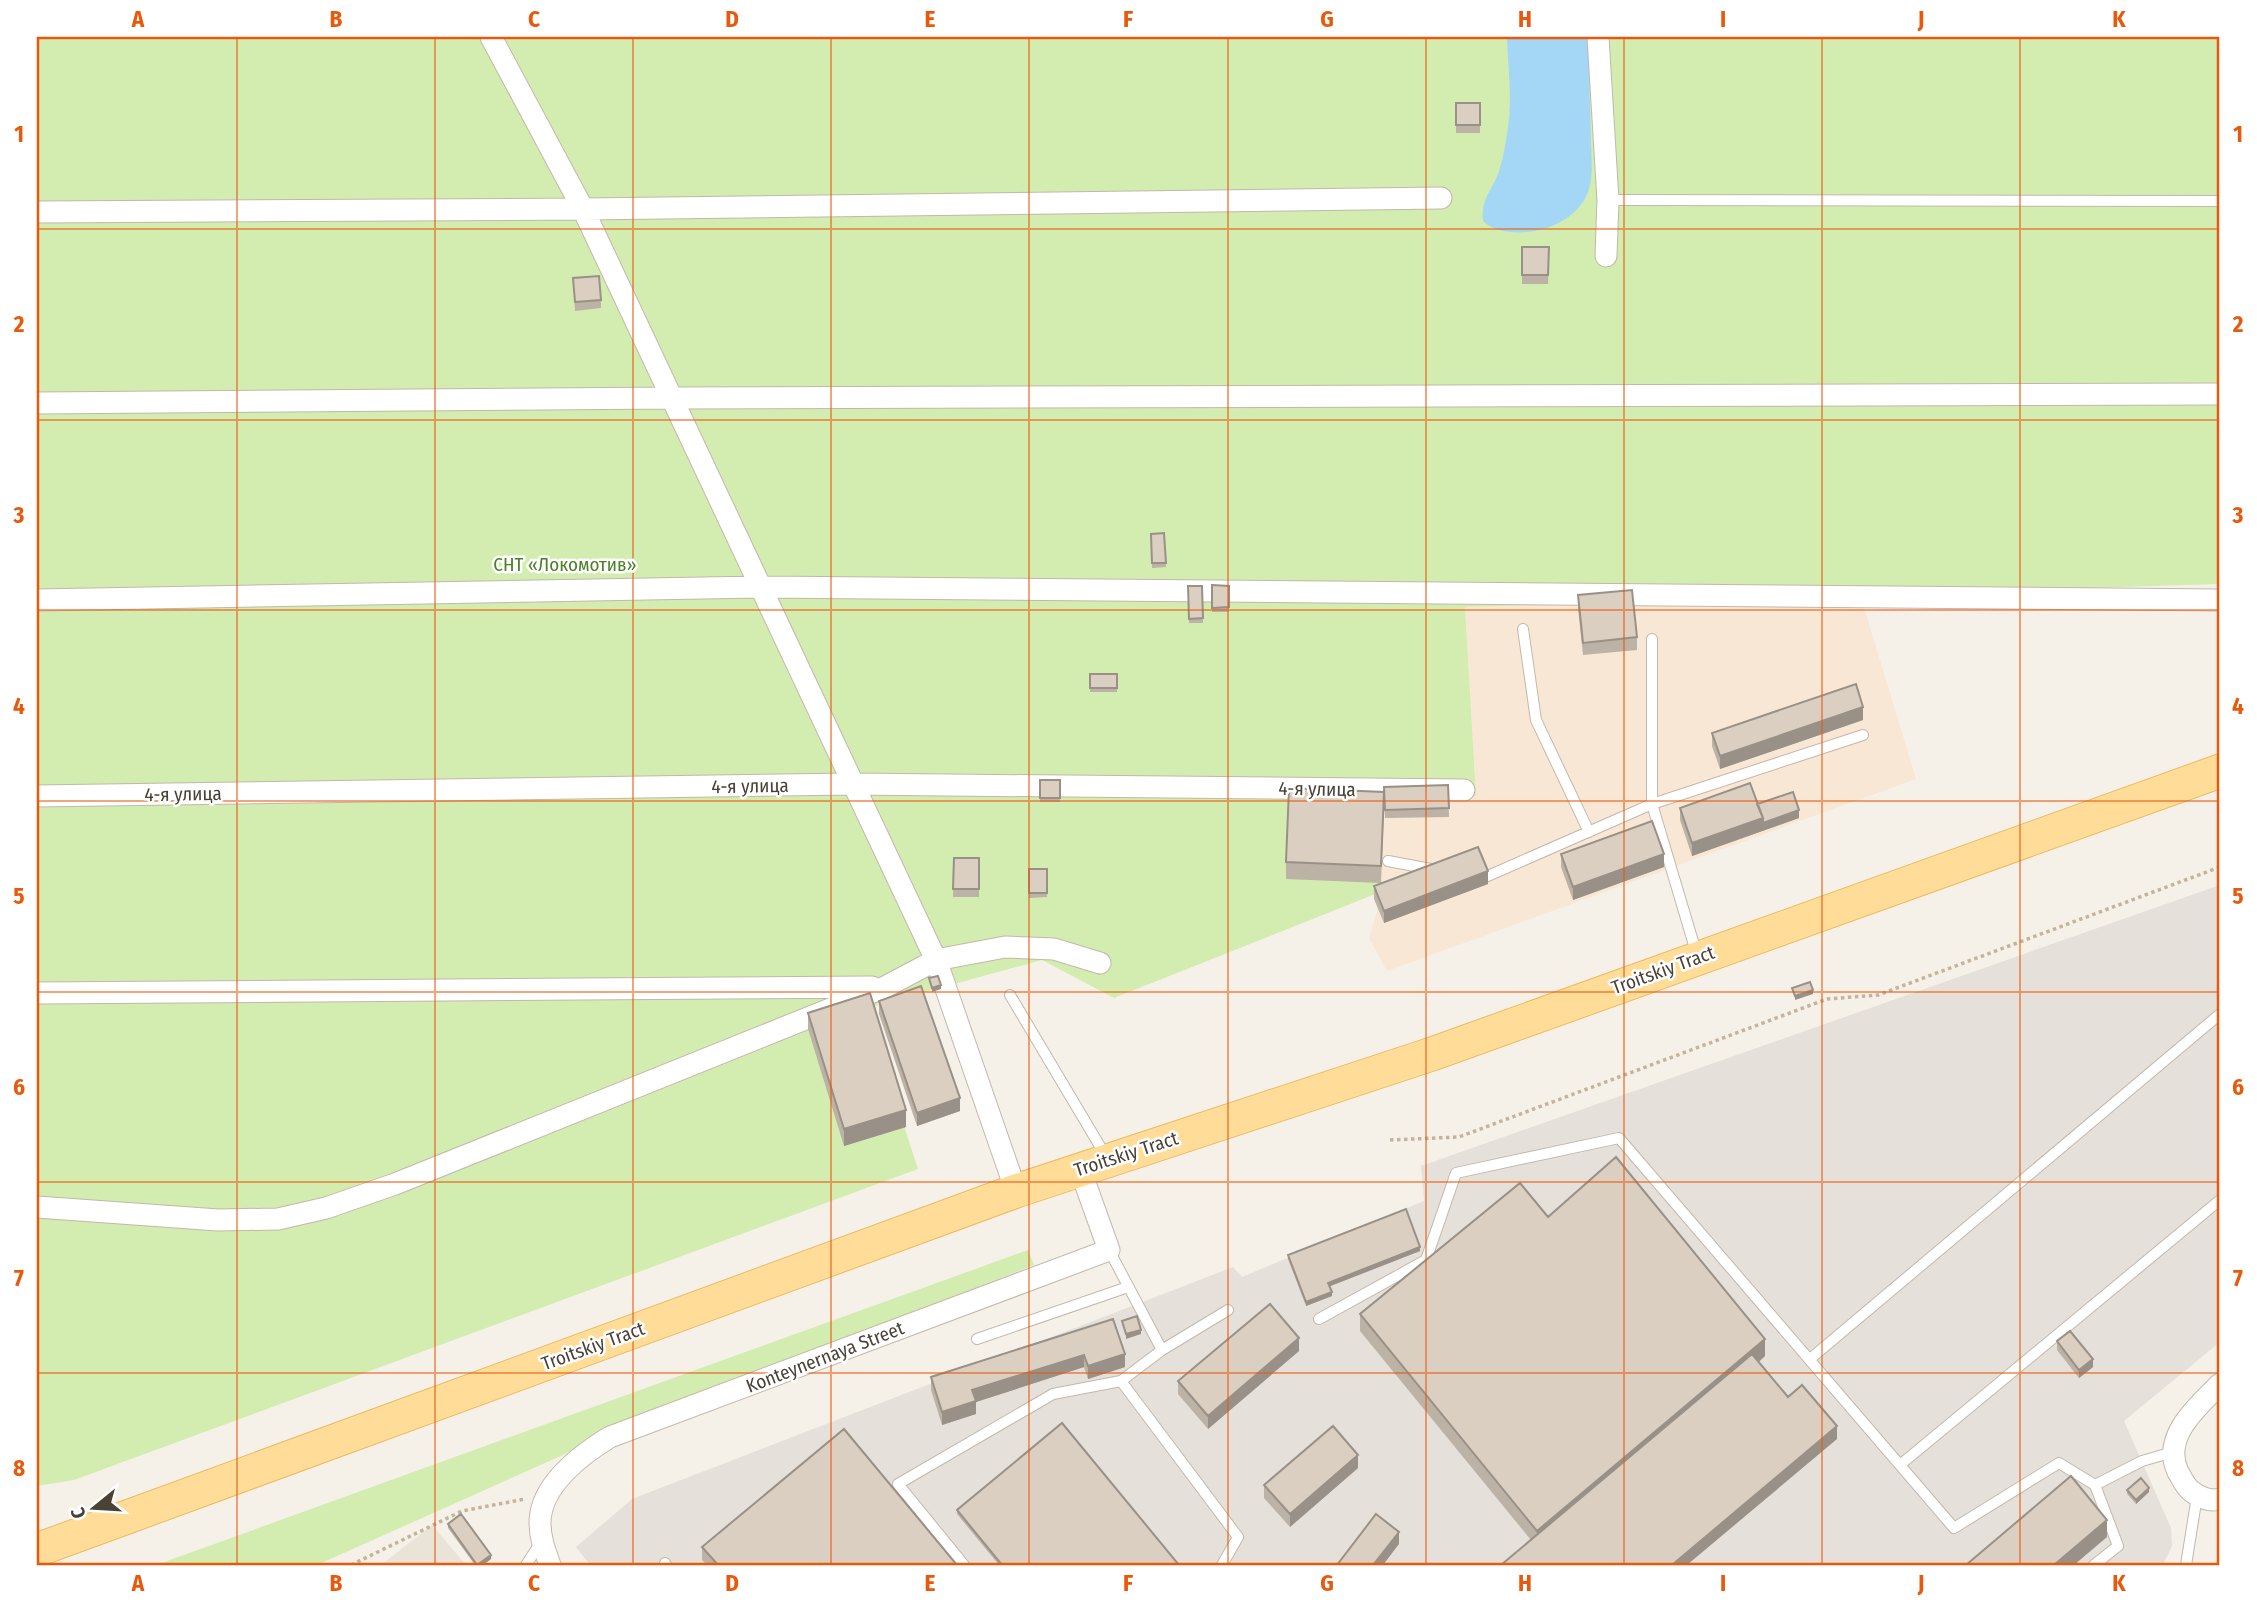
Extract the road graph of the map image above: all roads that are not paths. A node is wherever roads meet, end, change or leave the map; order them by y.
1 (491, 37) edge
2 (1598, 37) edge
3 (1441, 198) dead end
4 (1608, 200) junction
5 (2220, 201) edge
6 (583, 209) junction
7 (37, 212) edge
8 (1606, 256) dead end
9 (2220, 394) edge
10 (671, 398) junction
11 (37, 403) edge
12 (759, 587) junction
13 (37, 600) edge
14 (2220, 600) edge
15 (1523, 629) dead end
16 (1652, 639) dead end
17 (1863, 735) dead end
18 (2218, 779) edge
19 (852, 784) junction
20 (1464, 790) dead end
21 (37, 796) edge
22 (1652, 804) junction
23 (1589, 832) junction
24 (1388, 861) dead end
25 (1441, 871) edge
26 (1468, 877) edge
27 (1698, 958) junction
28 (936, 960) junction
29 (1100, 963) dead end
30 (885, 987) junction
31 (37, 993) edge
32 (1010, 995) dead end
33 (2220, 1014) edge
34 (1094, 1165) junction
35 (1016, 1191) junction
36 (2220, 1200) edge
37 (37, 1208) edge
38 (1109, 1250) junction
39 (1128, 1287) junction
40 (1228, 1310) dead end
41 (1319, 1319) dead end
42 (976, 1339) dead end
43 (1162, 1350) junction
44 (1810, 1360) junction
45 (1121, 1381) junction
46 (2220, 1384) edge
47 (2174, 1452) junction
48 (1900, 1465) junction
49 (2095, 1485) junction
50 (2197, 1496) junction
51 (2220, 1499) edge
52 (541, 1542) junction
53 (37, 1550) edge
54 (526, 1565) edge
55 (550, 1565) edge
56 (964, 1565) edge
57 (1222, 1565) edge
58 (2094, 1565) edge
59 (2186, 1565) edge

1 - 6 street
2 - 4 street
3 - 6 street
4 - 5 lane
4 - 8 street
6 - 7 street
6 - 10 street
9 - 10 street
10 - 11 street
10 - 12 street
12 - 13 street
12 - 14 street
12 - 19 street
15 - 23 lane
16 - 22 lane
17 - 22 lane
18 - 27 main road, Troitskiy Tract
19 - 20 street, 4-я улица
19 - 21 street, 4-я улица
19 - 28 street
22 - 23 lane
22 - 27 lane
23 - 26 lane
24 - 25 lane
27 - 34 main road, Troitskiy Tract
28 - 29 street
28 - 30 street
28 - 35 street
30 - 31 street
30 - 37 street
32 - 34 lane
33 - 44 lane
34 - 35 main road, Troitskiy Tract
34 - 38 street
35 - 53 main road, Troitskiy Tract, bridge
36 - 48 lane
38 - 39 lane
38 - 52 street, Konteynernaya Street
39 - 42 lane
39 - 43 lane
40 - 43 lane
41 - 44 lane
43 - 45 lane
44 - 48 lane
45 - 56 lane
45 - 57 lane
46 - 47 street
47 - 49 lane
47 - 50 street
48 - 49 lane
49 - 58 lane
50 - 51 street
50 - 59 lane
52 - 54 lane
52 - 55 street, Konteynernaya Street

